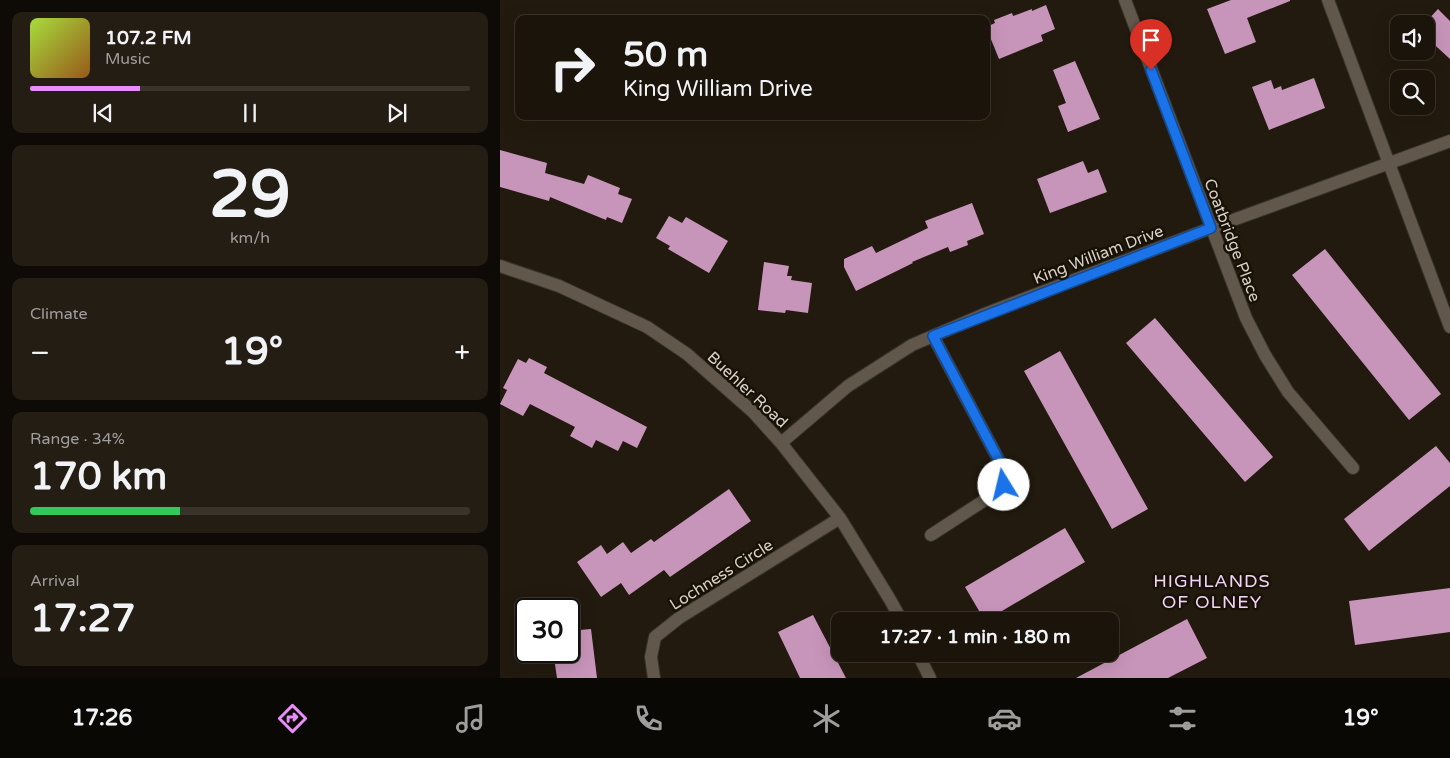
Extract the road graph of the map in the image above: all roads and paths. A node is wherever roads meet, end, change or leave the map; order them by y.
1 (1125, 0) edge
2 (1328, 0) edge
3 (1450, 141) edge
4 (1389, 164) junction
5 (1211, 228) junction
6 (500, 266) edge
7 (1450, 327) edge
8 (933, 336) junction
9 (781, 442) junction
10 (1353, 468) dead end
11 (840, 518) junction
12 (931, 535) dead end
13 (897, 612) edge
14 (922, 662) edge
15 (654, 678) edge
16 (930, 678) edge

1 - 5 street, Coatbridge Place
2 - 4 street
3 - 4 street, King William Drive
4 - 5 street, King William Drive
4 - 7 street
5 - 8 street, King William Drive
5 - 10 street, Coatbridge Place
6 - 9 street, Buehler Road
8 - 9 street, King William Drive
8 - 12 street
9 - 11 street, Buehler Road
11 - 13 street, Buehler Road
11 - 15 street, Lochness Circle
14 - 16 street

